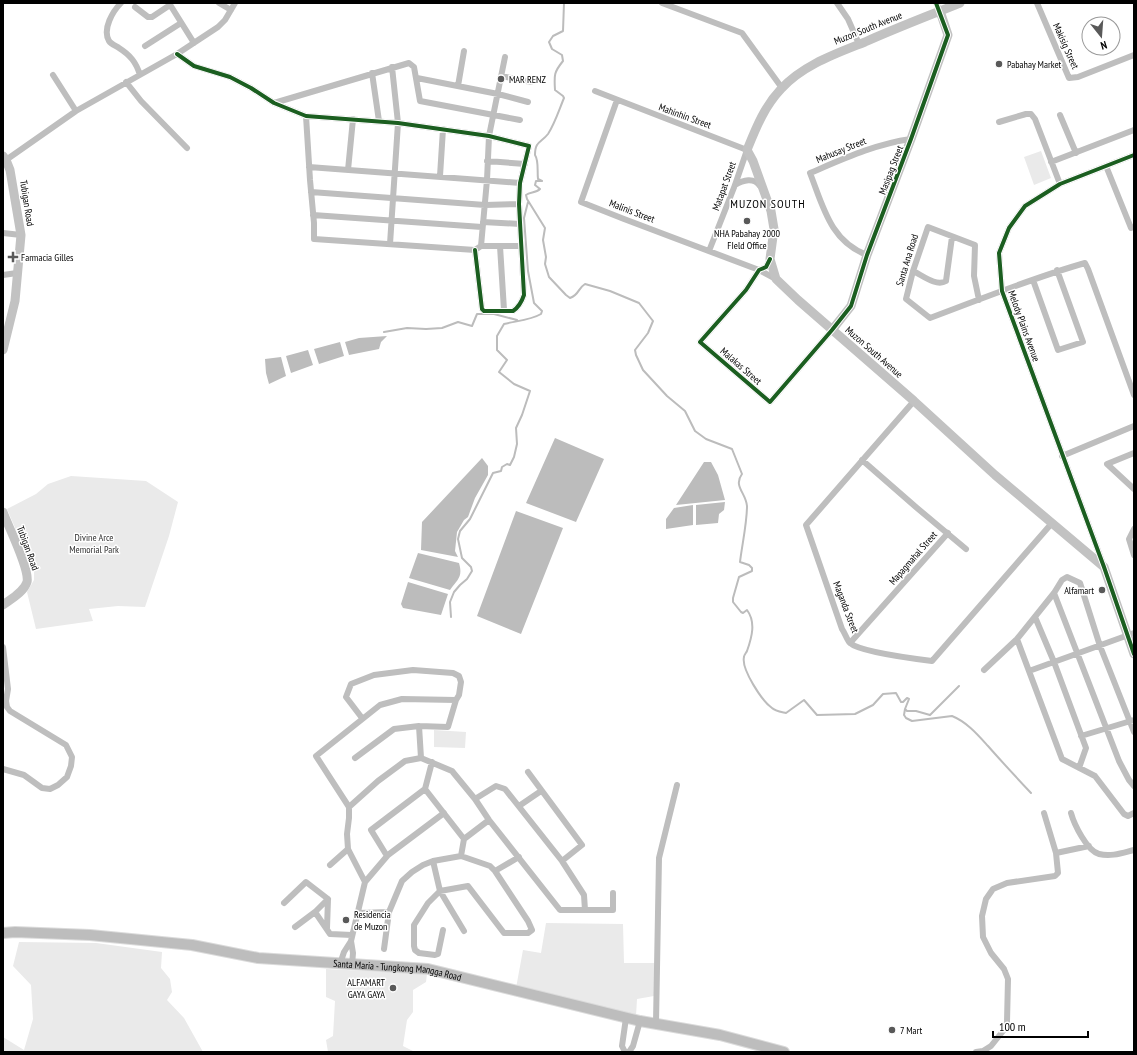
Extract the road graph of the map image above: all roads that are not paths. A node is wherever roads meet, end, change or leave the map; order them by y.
1 (120, 3) edge
2 (219, 3) edge
3 (235, 3) edge
4 (662, 3) edge
5 (837, 3) edge
6 (960, 3) edge
7 (1037, 3) edge
8 (170, 4) edge
9 (135, 7) dead end
10 (938, 7) edge
11 (232, 10) junction
12 (181, 23) junction
13 (194, 43) junction
14 (859, 44) junction
15 (145, 46) dead end
16 (464, 51) dead end
17 (177, 54) junction
18 (1134, 55) edge
19 (505, 57) dead end
20 (392, 67) junction
21 (372, 73) junction
22 (53, 74) dead end
23 (140, 75) junction
24 (502, 76) junction
25 (417, 78) junction
26 (126, 82) junction
27 (531, 82) dead end
28 (458, 86) junction
29 (782, 88) junction
30 (595, 91) dead end
31 (498, 94) junction
32 (617, 100) junction
33 (528, 102) dead end
34 (274, 103) junction
35 (76, 110) junction
36 (493, 114) junction
37 (1060, 115) dead end
38 (306, 116) junction
39 (353, 119) junction
40 (520, 120) dead end
41 (379, 121) junction
42 (999, 122) dead end
43 (398, 123) junction
44 (443, 129) junction
45 (1134, 130) edge
46 (489, 136) junction
47 (911, 139) junction
48 (187, 148) dead end
49 (747, 150) junction
50 (1076, 153) junction
51 (1134, 155) edge
52 (5, 158) edge
53 (487, 161) junction
54 (1051, 162) junction
55 (525, 164) junction
56 (1106, 166) junction
57 (309, 167) junction
58 (348, 170) junction
59 (394, 173) junction
60 (440, 176) junction
61 (487, 180) junction
62 (520, 183) junction
63 (1060, 184) junction
64 (736, 185) junction
65 (764, 191) junction
66 (311, 192) junction
67 (393, 198) junction
68 (519, 204) junction
69 (485, 205) junction
70 (313, 215) junction
71 (392, 221) junction
72 (482, 224) junction
73 (520, 224) junction
74 (1134, 227) edge
75 (3, 233) edge
76 (21, 235) junction
77 (952, 237) junction
78 (390, 244) junction
79 (481, 246) junction
80 (500, 246) junction
81 (521, 246) junction
82 (475, 250) junction
83 (710, 251) junction
84 (867, 255) junction
85 (770, 259) junction
86 (759, 270) junction
87 (1057, 270) junction
88 (913, 271) junction
89 (18, 274) junction
90 (3, 275) edge
91 (776, 279) junction
92 (1033, 280) junction
93 (1002, 291) junction
94 (978, 300) junction
95 (504, 310) junction
96 (832, 330) junction
97 (3, 350) edge
98 (1134, 395) edge
99 (914, 401) junction
100 (1134, 426) edge
101 (1134, 453) edge
102 (1062, 456) junction
103 (862, 460) junction
104 (1134, 490) edge
105 (3, 512) edge
106 (1052, 523) junction
107 (1134, 529) edge
108 (948, 533) junction
109 (966, 549) dead end
110 (1134, 554) edge
111 (1104, 567) junction
112 (1054, 593) junction
113 (3, 605) edge
114 (1035, 617) junction
115 (1131, 635) edge
116 (1017, 639) junction
117 (850, 643) junction
118 (1100, 646) junction
119 (3, 647) edge
120 (1078, 654) junction
121 (1134, 654) edge
122 (1054, 662) junction
123 (984, 670) dead end
124 (1029, 671) junction
125 (456, 700) junction
126 (362, 718) junction
127 (1132, 720) edge
128 (419, 726) junction
129 (1106, 728) junction
130 (1134, 732) edge
131 (1081, 736) junction
132 (355, 758) dead end
133 (421, 758) junction
134 (432, 762) junction
135 (1079, 768) junction
136 (3, 769) edge
137 (528, 772) dead end
138 (677, 785) dead end
139 (1134, 786) edge
140 (425, 789) junction
141 (541, 791) junction
142 (475, 799) junction
143 (519, 806) junction
144 (348, 807) junction
145 (1044, 813) dead end
146 (1071, 813) dead end
147 (1134, 813) edge
148 (444, 814) junction
149 (489, 820) junction
150 (464, 839) junction
151 (1089, 846) junction
152 (348, 849) junction
153 (1134, 850) edge
154 (1056, 853) junction
155 (387, 856) junction
156 (461, 856) junction
157 (519, 858) junction
158 (434, 861) junction
159 (562, 862) junction
160 (330, 865) dead end
161 (495, 871) junction
162 (365, 882) junction
163 (440, 891) junction
164 (613, 892) dead end
165 (328, 899) junction
166 (284, 903) dead end
167 (585, 910) junction
168 (314, 912) junction
169 (389, 912) junction
170 (358, 913) junction
171 (295, 928) dead end
172 (327, 928) junction
173 (443, 930) dead end
174 (464, 931) dead end
175 (3, 933) edge
176 (352, 938) junction
177 (384, 949) dead end
178 (340, 964) junction
179 (352, 965) junction
180 (626, 1018) junction
181 (640, 1022) junction
182 (656, 1024) junction
183 (625, 1052) edge
184 (628, 1052) edge
185 (784, 1052) edge
186 (976, 1052) edge

1 - 23 street
2 - 11 street
3 - 11 street
4 - 29 street
5 - 14 street
6 - 10 street, Muzon South Avenue
7 - 18 street, Makisig Street
8 - 9 street
8 - 12 street
10 - 14 street, Muzon South Avenue
10 - 47 street, Masipag Street
11 - 13 street
12 - 13 street
12 - 15 street
13 - 17 street
14 - 29 street, Muzon South Avenue
16 - 28 street
17 - 23 street
17 - 34 street
19 - 24 street
20 - 21 street
20 - 25 street
20 - 43 street
21 - 34 street
21 - 41 street
22 - 35 street
23 - 26 street
24 - 27 street
24 - 31 street
25 - 28 street
25 - 36 street
26 - 35 street
26 - 48 street
28 - 31 street
29 - 49 street, Muzon South Avenue
30 - 32 street, Mahinhin Street
31 - 33 street
31 - 36 street
32 - 49 street, Mahinhin Street
32 - 83 street, Malinis Street
34 - 38 street
35 - 52 street
36 - 40 street
36 - 46 street
37 - 50 street
38 - 39 street
38 - 57 street
39 - 41 street
39 - 58 street
41 - 43 street
42 - 54 street
43 - 44 street
43 - 59 street
44 - 46 street
44 - 60 street
45 - 50 street
46 - 53 street
46 - 55 street
47 - 84 street, Masipag Street
47 - 84 street, Mahusay Street
49 - 64 street, Matapat Street
49 - 65 street, Muzon South Avenue
50 - 54 street
51 - 56 street, Melody Plains Avenue
52 - 76 street, Tubigan Road
53 - 55 street
53 - 61 street
54 - 63 street
55 - 62 street
56 - 63 street, Melody Plains Avenue
56 - 74 street
57 - 58 street
57 - 66 street
58 - 59 street
59 - 60 street
59 - 67 street
60 - 61 street
61 - 62 street
61 - 69 street
62 - 68 street
63 - 93 street, Melody Plains Avenue
64 - 65 street
64 - 83 street, Matapat Street
65 - 85 street, Muzon South Avenue
66 - 67 street
66 - 70 street
67 - 69 street
67 - 71 street
68 - 69 street
68 - 73 street
69 - 72 street
70 - 71 street
70 - 78 street
71 - 72 street
71 - 78 street
72 - 73 street
72 - 79 street
73 - 81 street
75 - 76 street
76 - 89 street, Tubigan Road
77 - 88 street, Santa Ana Road
77 - 88 street
77 - 94 street, Santa Ana Road
78 - 82 street
79 - 80 street
79 - 82 street
80 - 81 street
80 - 95 street
81 - 95 street
82 - 95 street
83 - 86 street, Malinis Street
84 - 96 street, Masipag Street
85 - 86 street
85 - 91 street, Muzon South Avenue
86 - 91 street, Malinis Street
86 - 96 street, Malakas Street
87 - 92 street, Santa Ana Road
87 - 92 street
87 - 98 street, Santa Ana Road
88 - 94 street, Santa Ana Road
89 - 90 street
89 - 97 street, Tubigan Road
91 - 96 street, Muzon South Avenue
92 - 93 street, Santa Ana Road
93 - 94 street, Santa Ana Road
93 - 102 street, Melody Plains Avenue
96 - 99 street, Muzon South Avenue
99 - 103 street, Maganda Street
99 - 106 street, Muzon South Avenue
100 - 102 street
101 - 104 street
102 - 111 street, Melody Plains Avenue
103 - 108 street, Mapagmahal Street
103 - 117 street, Maganda Street
105 - 113 street, Tubigan Road
106 - 111 street, Muzon South Avenue
106 - 117 street, Maganda Street
107 - 110 street
108 - 109 street
108 - 117 street, Mapagmahal Street
111 - 115 street
112 - 114 street
112 - 118 street
112 - 120 street
114 - 116 street
114 - 122 street
115 - 118 street
115 - 121 street
116 - 123 street
116 - 124 street
118 - 120 street
118 - 127 street
119 - 136 street
120 - 122 street
120 - 129 street
122 - 124 street
122 - 131 street
124 - 135 street
125 - 126 street
125 - 126 street
125 - 128 street
126 - 144 street
127 - 129 street
127 - 130 street
128 - 132 street
128 - 133 street
129 - 131 street
129 - 139 street
131 - 135 street
133 - 134 street
133 - 144 street
134 - 140 street
134 - 142 street
135 - 147 street
137 - 141 street
138 - 182 street
140 - 148 street
140 - 155 street
141 - 143 street
141 - 159 street
142 - 143 street
142 - 149 street
143 - 159 street
144 - 152 street
145 - 154 street
146 - 151 street
148 - 150 street
148 - 155 street
149 - 150 street
149 - 157 street
150 - 156 street
151 - 153 street
151 - 154 street
152 - 160 street
152 - 162 street
154 - 186 street
155 - 162 street
156 - 158 street
156 - 161 street
157 - 161 street
157 - 167 street
158 - 163 street
158 - 169 street
159 - 167 street
161 - 163 street
162 - 170 street
163 - 173 street
163 - 174 street
164 - 167 street
165 - 166 street
165 - 168 street
165 - 172 street
168 - 171 street
168 - 172 street
169 - 170 street
169 - 177 street
170 - 176 street
172 - 176 street
175 - 178 main road, Santa Maria - Tungkong Mangga Road
176 - 178 street
176 - 179 street
178 - 179 main road, Santa Maria - Tungkong Mangga Road
179 - 180 main road, Santa Maria - Tungkong Mangga Road
180 - 181 main road, Santa Maria - Tungkong Mangga Road
180 - 183 street
181 - 182 main road, Santa Maria - Tungkong Mangga Road
181 - 184 street
182 - 185 main road, Santa Maria - Tungkong Mangga Road

